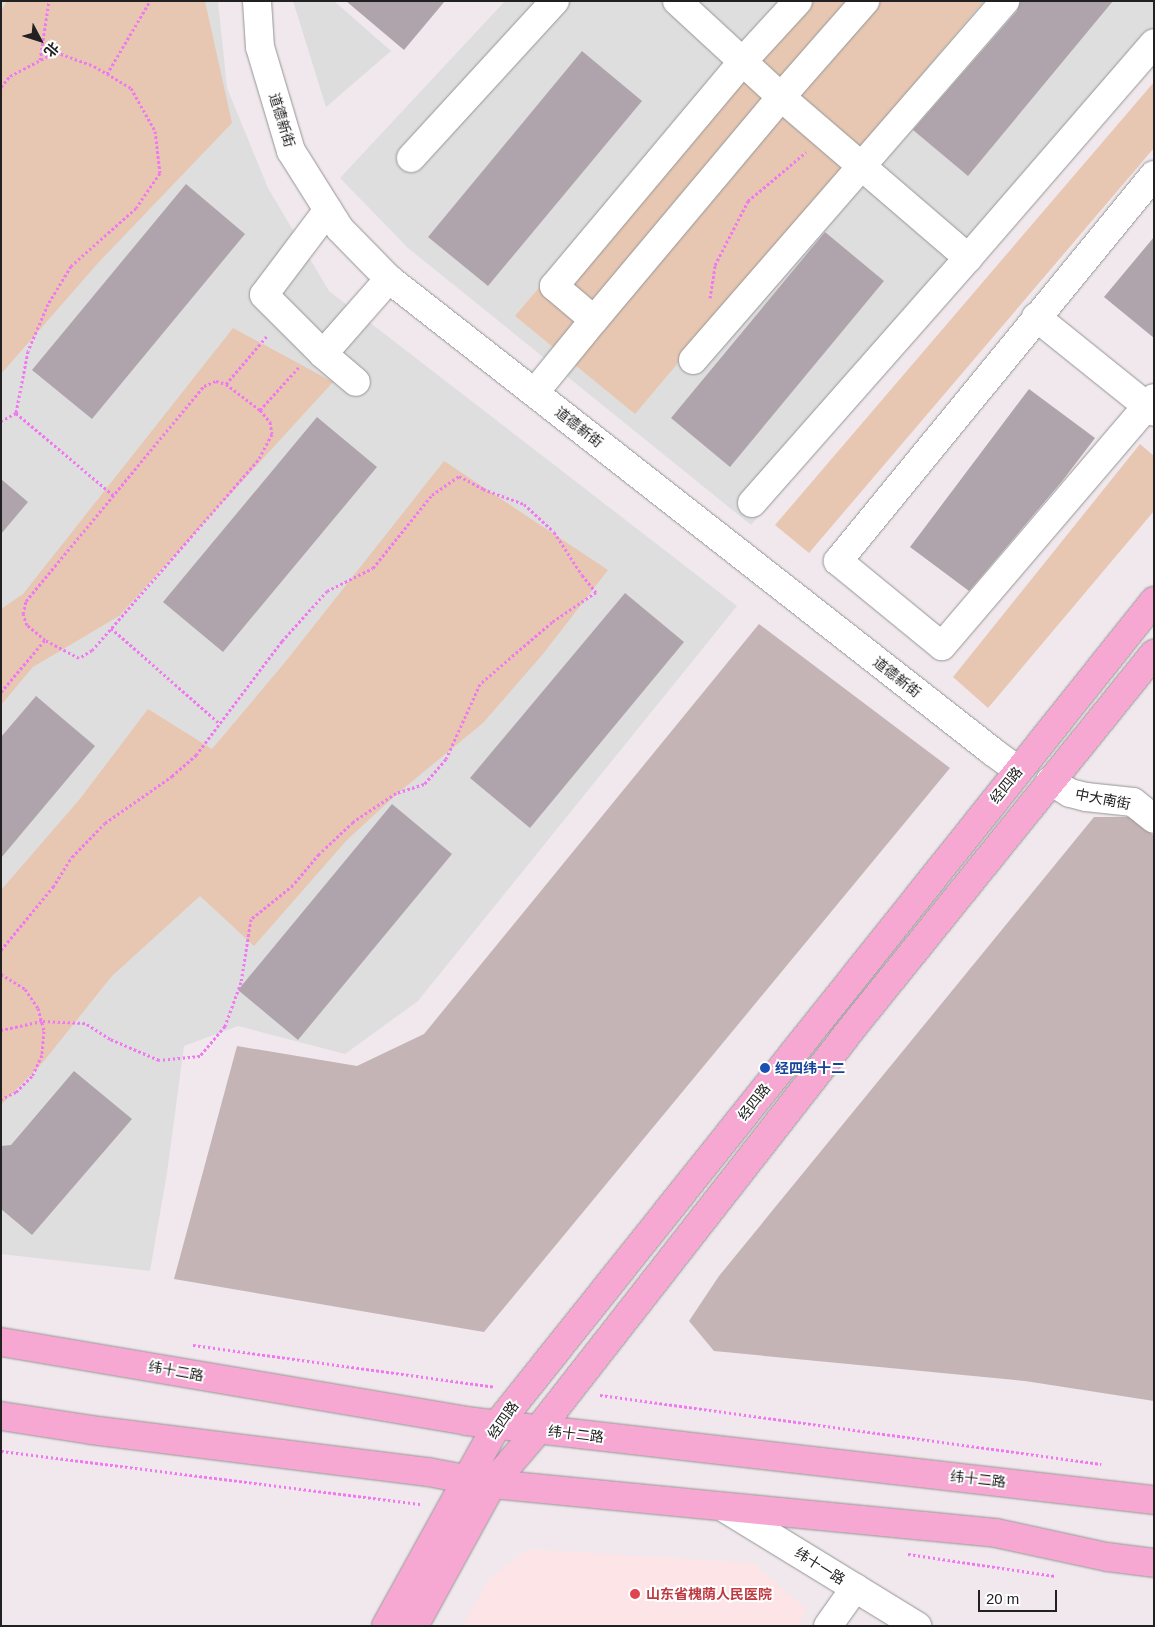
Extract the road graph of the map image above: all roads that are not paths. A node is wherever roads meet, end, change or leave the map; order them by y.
1 (257, 1) edge
2 (555, 1) edge
3 (677, 1) edge
4 (798, 1) edge
5 (865, 1) edge
6 (1005, 1) edge
7 (1154, 43) edge
8 (743, 61) junction
9 (781, 97) junction
10 (411, 158) dead end
11 (862, 167) junction
12 (1154, 175) edge
13 (328, 210) junction
14 (968, 258) junction
15 (389, 279) junction
16 (1036, 317) junction
17 (594, 320) junction
18 (319, 351) junction
19 (693, 360) dead end
20 (356, 382) dead end
21 (535, 392) junction
22 (1152, 406) edge
23 (752, 503) dead end
24 (1154, 601) edge
25 (1154, 654) edge
26 (1018, 770) junction
27 (1050, 781) junction
28 (1154, 819) edge
29 (1, 1342) edge
30 (1, 1416) edge
31 (497, 1425) junction
32 (539, 1429) junction
33 (479, 1481) junction
34 (1154, 1500) edge
35 (723, 1507) junction
36 (1154, 1563) edge
37 (855, 1588) junction
38 (386, 1626) edge
39 (414, 1626) edge
40 (828, 1626) edge
41 (917, 1626) edge

1 - 13 street, 道德新街
2 - 10 street
3 - 8 street
4 - 8 street
5 - 9 street
6 - 11 street
7 - 14 street
8 - 9 street
8 - 17 street
9 - 11 street
9 - 17 street
11 - 14 street
11 - 19 street
12 - 16 street
13 - 15 street, 道德新街
13 - 18 street
14 - 23 street
15 - 18 street
15 - 21 street, 道德新街
16 - 22 street
16 - 22 street
17 - 21 street
18 - 20 street
21 - 26 street, 道德新街
24 - 26 main road, 经四路
25 - 27 main road, 经四路
26 - 31 main road, 经四路
27 - 28 street, 中大南街
27 - 32 main road, 经四路
29 - 31 main road, 纬十二路
30 - 33 main road
31 - 32 main road, 纬十二路
31 - 33 main road, 经四路
32 - 33 main road, 经四路
32 - 34 main road, 纬十二路
33 - 35 main road
33 - 38 main road, 经四路
33 - 39 main road, 经四路
35 - 36 main road
35 - 37 street, 纬十一路
37 - 40 street
37 - 41 street, 纬十一路

